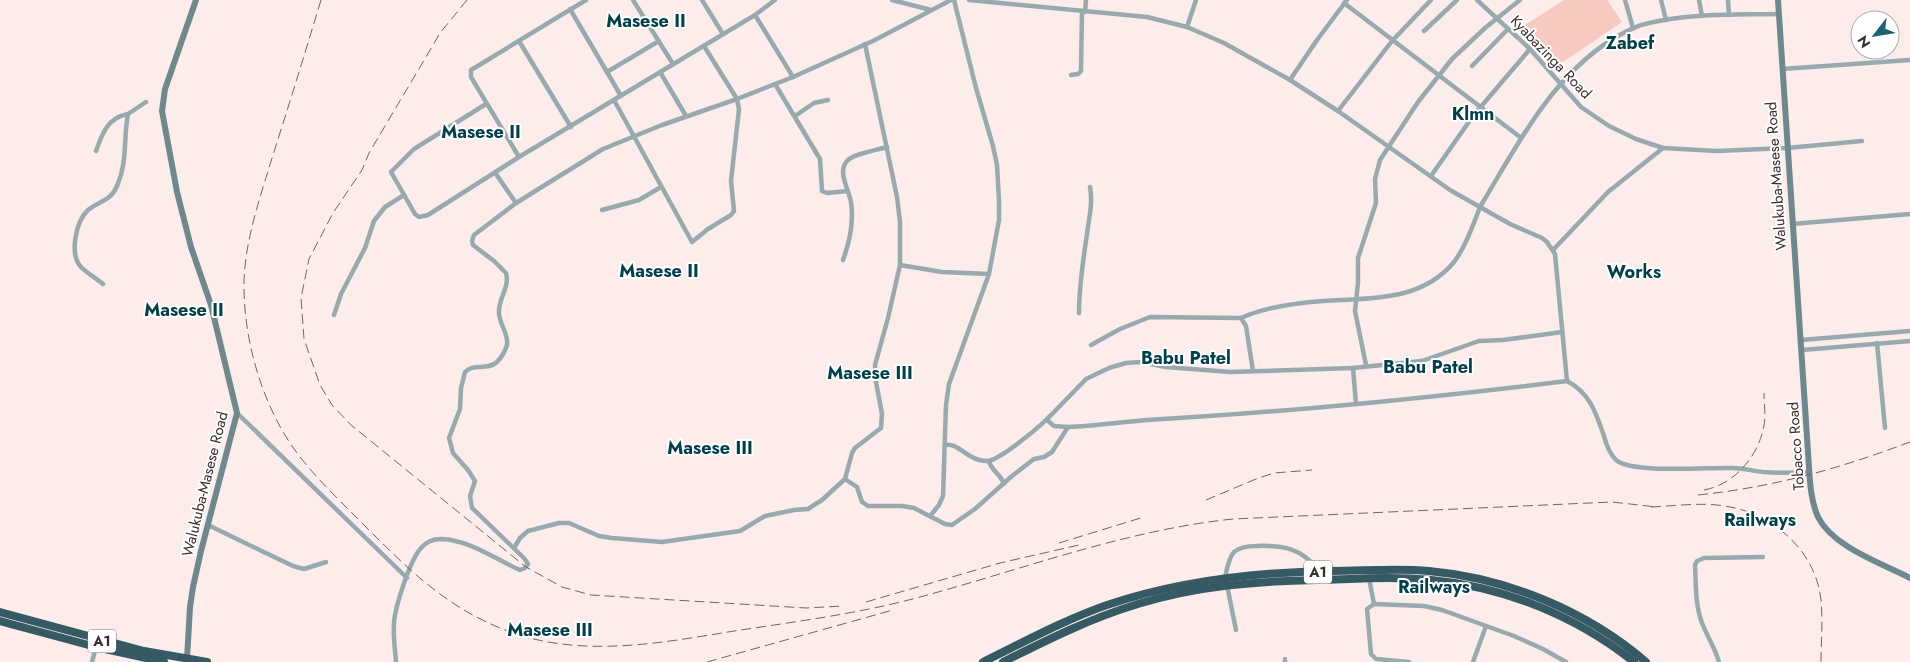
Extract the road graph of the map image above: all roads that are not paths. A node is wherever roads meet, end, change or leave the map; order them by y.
1 (196, 0) edge
2 (586, 0) edge
3 (633, 0) edge
4 (702, 0) edge
5 (892, 0) edge
6 (953, 0) edge
7 (969, 0) edge
8 (1036, 0) edge
9 (1086, 0) edge
10 (1196, 0) edge
11 (1431, 0) edge
12 (1458, 0) edge
13 (1477, 0) edge
14 (1520, 0) edge
15 (1625, 0) edge
16 (1661, 0) edge
17 (1700, 0) edge
18 (1728, 0) edge
19 (1778, 0) edge
20 (773, 1) edge
21 (1000, 1) edge
22 (1345, 2) edge
23 (1035, 7) junction
24 (570, 9) junction
25 (931, 10) junction
26 (1083, 12) junction
27 (1778, 14) junction
28 (755, 15) junction
29 (1729, 15) junction
30 (1702, 16) junction
31 (1497, 19) junction
32 (1666, 20) junction
33 (1187, 27) junction
34 (1633, 28) junction
35 (1508, 29) junction
36 (1424, 31) dead end
37 (723, 34) junction
38 (519, 41) junction
39 (659, 41) junction
40 (1392, 41) junction
41 (865, 44) junction
42 (704, 46) junction
43 (1530, 49) junction
44 (1910, 60) edge
45 (673, 64) junction
46 (1472, 66) dead end
47 (1781, 69) junction
48 (607, 72) junction
49 (660, 72) junction
50 (1071, 75) dead end
51 (1438, 75) junction
52 (793, 77) junction
53 (1290, 80) junction
54 (775, 84) junction
55 (1560, 84) junction
56 (621, 96) junction
57 (737, 99) junction
58 (614, 100) junction
59 (828, 100) dead end
60 (146, 102) dead end
61 (486, 104) junction
62 (1480, 108) junction
63 (1338, 111) junction
64 (128, 114) junction
65 (686, 116) junction
66 (795, 116) junction
67 (571, 127) junction
68 (634, 135) junction
69 (1520, 137) junction
70 (1862, 141) dead end
71 (887, 147) junction
72 (1389, 147) junction
73 (1663, 148) junction
74 (1787, 148) junction
75 (96, 151) dead end
76 (519, 157) junction
77 (496, 174) junction
78 (1431, 176) junction
79 (661, 187) junction
80 (1090, 187) dead end
81 (848, 191) junction
82 (404, 196) junction
83 (516, 202) junction
84 (1480, 207) junction
85 (602, 210) dead end
86 (1910, 214) edge
87 (1792, 224) junction
88 (1553, 250) junction
89 (843, 260) dead end
90 (900, 265) junction
91 (988, 274) junction
92 (103, 284) dead end
93 (1356, 301) junction
94 (1079, 313) dead end
95 (334, 315) dead end
96 (1241, 318) junction
97 (1910, 331) edge
98 (1562, 332) junction
99 (1892, 332) junction
100 (1861, 336) junction
101 (1801, 340) junction
102 (1910, 341) edge
103 (1893, 342) junction
104 (1877, 343) junction
105 (1091, 345) dead end
106 (1861, 345) junction
107 (1802, 350) junction
108 (1366, 366) junction
109 (1353, 368) junction
110 (1253, 371) junction
111 (1567, 381) junction
112 (1356, 404) junction
113 (237, 413) junction
114 (1048, 418) junction
115 (1041, 425) junction
116 (1054, 426) junction
117 (1068, 427) junction
118 (1885, 428) dead end
119 (945, 445) junction
120 (989, 461) junction
121 (1809, 472) junction
122 (845, 478) junction
123 (1004, 484) junction
124 (930, 516) junction
125 (208, 525) junction
126 (514, 548) junction
127 (1763, 558) dead end
128 (326, 562) dead end
129 (1320, 572) junction
130 (407, 578) junction
131 (1369, 578) junction
132 (1910, 578) edge
133 (1226, 581) junction
134 (1374, 604) junction
135 (0, 612) edge
136 (0, 621) edge
137 (1486, 626) junction
138 (1236, 630) dead end
139 (96, 647) junction
140 (187, 659) junction
141 (1388, 661) edge
142 (92, 662) edge
143 (164, 662) edge
144 (206, 662) edge
145 (396, 662) edge
146 (983, 662) edge
147 (1003, 662) edge
148 (1409, 662) edge
149 (1473, 662) edge
150 (1566, 662) edge
151 (1634, 662) edge
152 (1646, 662) edge
153 (1719, 662) edge

1 - 113 street, Walukuba-Masese Road
2 - 24 street
3 - 39 street
4 - 37 street
5 - 25 street
6 - 25 street
6 - 91 street
7 - 21 street
8 - 23 street
9 - 26 street
10 - 33 street
11 - 40 street
12 - 36 street
13 - 31 street, Kyabazinga Road
14 - 31 street
15 - 34 street
16 - 32 street
17 - 30 street
18 - 29 street
19 - 27 street, Walukuba-Masese Road
20 - 28 street
21 - 23 street
22 - 40 street
22 - 53 street
23 - 26 street
24 - 38 street
24 - 48 street
25 - 41 street
26 - 33 street
26 - 50 street
27 - 29 street
27 - 47 street, Walukuba-Masese Road
28 - 37 street
28 - 52 street
29 - 30 street
30 - 32 street
31 - 35 street, Kyabazinga Road
31 - 51 street
32 - 34 street
33 - 53 street
34 - 55 street
35 - 43 street, Kyabazinga Road
35 - 46 street
37 - 42 street
38 - 61 street
38 - 67 street
39 - 45 street
39 - 48 street
40 - 51 street
40 - 63 street
41 - 52 street
41 - 71 street
42 - 45 street
42 - 57 street
43 - 55 street, Kyabazinga Road
43 - 62 street
44 - 47 street
45 - 49 street
47 - 74 street, Walukuba-Masese Road
48 - 56 street
49 - 56 street
49 - 65 street
51 - 62 street
51 - 72 street
52 - 54 street
53 - 63 street
54 - 57 street
54 - 66 street
55 - 69 street
55 - 73 street, Kyabazinga Road
56 - 58 street
57 - 65 street
57 - 79 street
58 - 67 street
58 - 68 street
59 - 66 street
60 - 64 street
61 - 76 street
61 - 82 street
62 - 69 street
62 - 78 street
63 - 72 street
64 - 75 street
64 - 92 street
65 - 68 street
66 - 81 street
67 - 76 street
68 - 79 street
68 - 83 street
69 - 84 street
70 - 74 street, Kyabazinga Road
71 - 81 street
71 - 90 street
72 - 78 street
72 - 93 street
73 - 74 street, Kyabazinga Road
73 - 88 street
74 - 87 street, Walukuba-Masese Road
76 - 77 street
77 - 82 street
77 - 83 street
78 - 84 street
79 - 85 street
80 - 94 street
81 - 89 street
82 - 95 street
83 - 126 street
84 - 88 street
84 - 93 street
86 - 87 street
87 - 101 street, Walukuba-Masese Road
88 - 98 street
90 - 91 street
90 - 122 street
91 - 119 street
93 - 96 street
93 - 108 street
96 - 105 street
96 - 110 street
97 - 99 street
98 - 108 street
98 - 111 street
99 - 100 street
99 - 103 street
100 - 101 street
100 - 106 street
101 - 107 street, Walukuba-Masese Road
102 - 103 street
103 - 104 street
104 - 106 street
104 - 118 street
106 - 107 street
107 - 121 street, Tobacco Road
108 - 109 street
109 - 110 street
109 - 112 street
110 - 114 street
111 - 112 street
111 - 121 street
112 - 117 street
113 - 125 street, Walukuba-Masese Road
113 - 130 street
114 - 115 street
114 - 116 street
115 - 116 street
115 - 120 street
116 - 117 street
117 - 123 street
119 - 120 street
119 - 124 street
120 - 123 street
121 - 132 street, Tobacco Road
122 - 124 street
122 - 126 street
123 - 124 street
125 - 128 street
125 - 140 street, Walukuba-Masese Road
126 - 130 street
127 - 153 street
129 - 133 highway, A1
129 - 133 street
129 - 152 highway, A1
130 - 145 street
131 - 133 highway, A1
131 - 134 street
131 - 151 highway, A1
133 - 138 street
133 - 146 highway, A1
133 - 147 highway, A1
134 - 137 street
134 - 141 street
135 - 140 highway, A1
136 - 139 highway, A1
137 - 149 street
137 - 150 street
139 - 142 street
139 - 143 highway, A1
140 - 144 highway, A1
141 - 148 street

